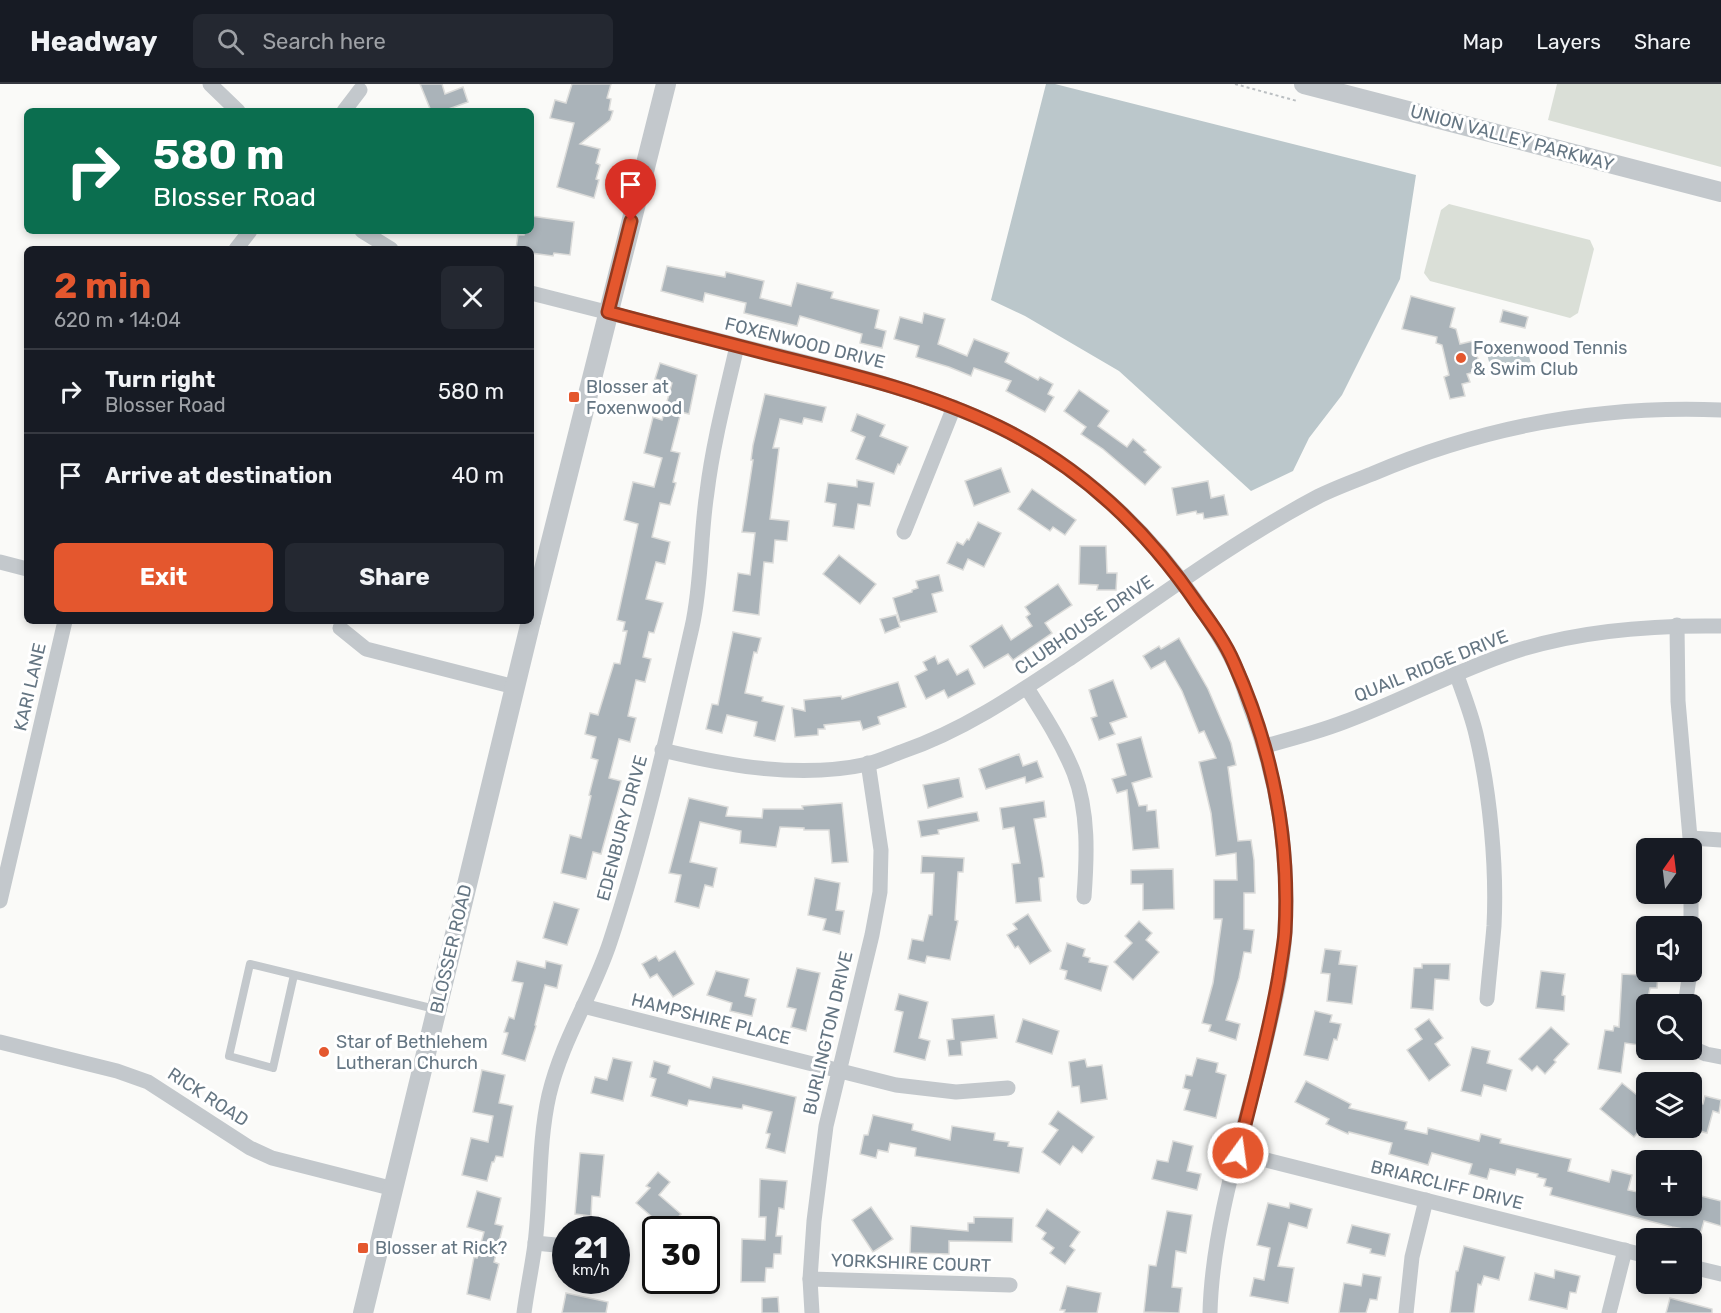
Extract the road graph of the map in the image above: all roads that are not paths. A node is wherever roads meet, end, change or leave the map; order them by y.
1 (210, 84) edge
2 (666, 84) edge
3 (1304, 84) edge
4 (360, 90) dead end
5 (235, 108) edge
6 (346, 108) edge
7 (1721, 192) edge
8 (248, 234) edge
9 (367, 234) edge
10 (238, 246) edge
11 (386, 246) edge
12 (534, 294) edge
13 (608, 312) junction
14 (737, 346) junction
15 (954, 407) junction
16 (1721, 410) edge
17 (904, 532) dead end
18 (0, 562) edge
19 (24, 568) edge
20 (1182, 582) junction
21 (534, 609) edge
22 (64, 624) edge
23 (530, 624) edge
24 (1677, 625) junction
25 (1721, 626) edge
26 (340, 628) dead end
27 (1456, 673) junction
28 (515, 687) junction
29 (1027, 688) junction
30 (1265, 746) junction
31 (662, 750) junction
32 (868, 764) junction
33 (1691, 838) edge
34 (1721, 840) edge
35 (1702, 842) edge
36 (1084, 897) dead end
37 (0, 901) edge
38 (294, 975) junction
39 (1487, 999) dead end
40 (583, 1006) junction
41 (437, 1009) junction
42 (0, 1042) edge
43 (1702, 1052) edge
44 (1721, 1057) edge
45 (839, 1071) junction
46 (1008, 1088) dead end
47 (1238, 1153) junction
48 (394, 1189) junction
49 (1426, 1200) junction
50 (535, 1243) junction
51 (552, 1245) edge
52 (1625, 1250) junction
53 (1636, 1253) edge
54 (1702, 1269) edge
55 (1721, 1274) edge
56 (810, 1279) junction
57 (1010, 1285) dead end
58 (363, 1313) edge
59 (524, 1313) edge
60 (812, 1313) edge
61 (1210, 1313) edge
62 (1406, 1313) edge
63 (1609, 1313) edge

1 - 5 street
2 - 13 street, BLOSSER ROAD
3 - 7 street, UNION VALLEY PARKWAY
4 - 6 street
8 - 10 street
9 - 11 street
12 - 13 street, FOXENWOOD DRIVE
13 - 14 street, FOXENWOOD DRIVE
13 - 21 street, BLOSSER ROAD
14 - 15 street, FOXENWOOD DRIVE
14 - 31 street, EDENBURY DRIVE
15 - 17 street
15 - 20 street, FOXENWOOD DRIVE
16 - 20 street, CLUBHOUSE DRIVE
18 - 19 street
20 - 29 street, CLUBHOUSE DRIVE
20 - 30 street, FOXENWOOD DRIVE
22 - 37 street, KARI LANE
23 - 28 street, BLOSSER ROAD
24 - 25 street, QUAIL RIDGE DRIVE
24 - 27 street, QUAIL RIDGE DRIVE
24 - 33 street
26 - 28 street
27 - 30 street, QUAIL RIDGE DRIVE
27 - 39 street
28 - 41 street, BLOSSER ROAD
29 - 32 street, CLUBHOUSE DRIVE
29 - 36 street
30 - 47 street, FOXENWOOD DRIVE
31 - 32 street, CLUBHOUSE DRIVE
31 - 40 street, EDENBURY DRIVE
32 - 45 street, BURLINGTON DRIVE
34 - 35 street
38 - 38 lane
38 - 41 lane
40 - 45 street, HAMPSHIRE PLACE
40 - 50 street, EDENBURY DRIVE
41 - 48 street, BLOSSER ROAD
42 - 48 street, RICK ROAD
43 - 44 street
45 - 46 street, HAMPSHIRE PLACE
45 - 56 street, BURLINGTON DRIVE
47 - 49 street, BRIARCLIFF DRIVE
47 - 61 street, FOXENWOOD DRIVE
48 - 58 street, BLOSSER ROAD
49 - 52 street, BRIARCLIFF DRIVE
49 - 62 street
50 - 51 street
50 - 59 street, EDENBURY DRIVE
52 - 53 street, BRIARCLIFF DRIVE
52 - 63 street
54 - 55 street
56 - 57 street, YORKSHIRE COURT
56 - 60 street, BURLINGTON DRIVE

